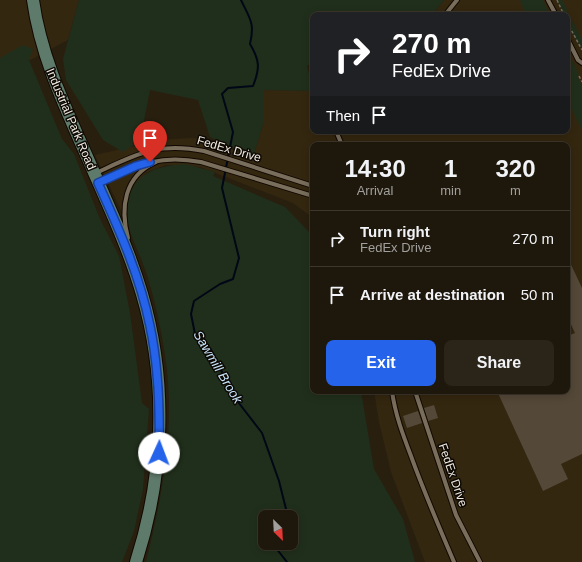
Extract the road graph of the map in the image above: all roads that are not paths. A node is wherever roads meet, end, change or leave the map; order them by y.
1 (33, 0) edge
2 (457, 0) edge
3 (548, 0) edge
4 (447, 12) edge
5 (554, 12) edge
6 (570, 44) edge
7 (582, 63) edge
8 (162, 160) junction
9 (96, 178) junction
10 (310, 185) edge
11 (310, 195) edge
12 (142, 294) junction
13 (393, 394) edge
14 (416, 394) edge
15 (136, 562) edge
16 (454, 562) edge
17 (480, 562) edge

1 - 9 street, Industrial Park Road
2 - 4 lane
3 - 5 lane
6 - 7 lane
8 - 9 lane, FedEx Drive
8 - 11 lane, FedEx Drive
8 - 12 lane
9 - 10 lane, FedEx Drive
9 - 12 street, Industrial Park Road
12 - 15 street, Industrial Park Road
13 - 16 lane
14 - 17 lane, FedEx Drive

